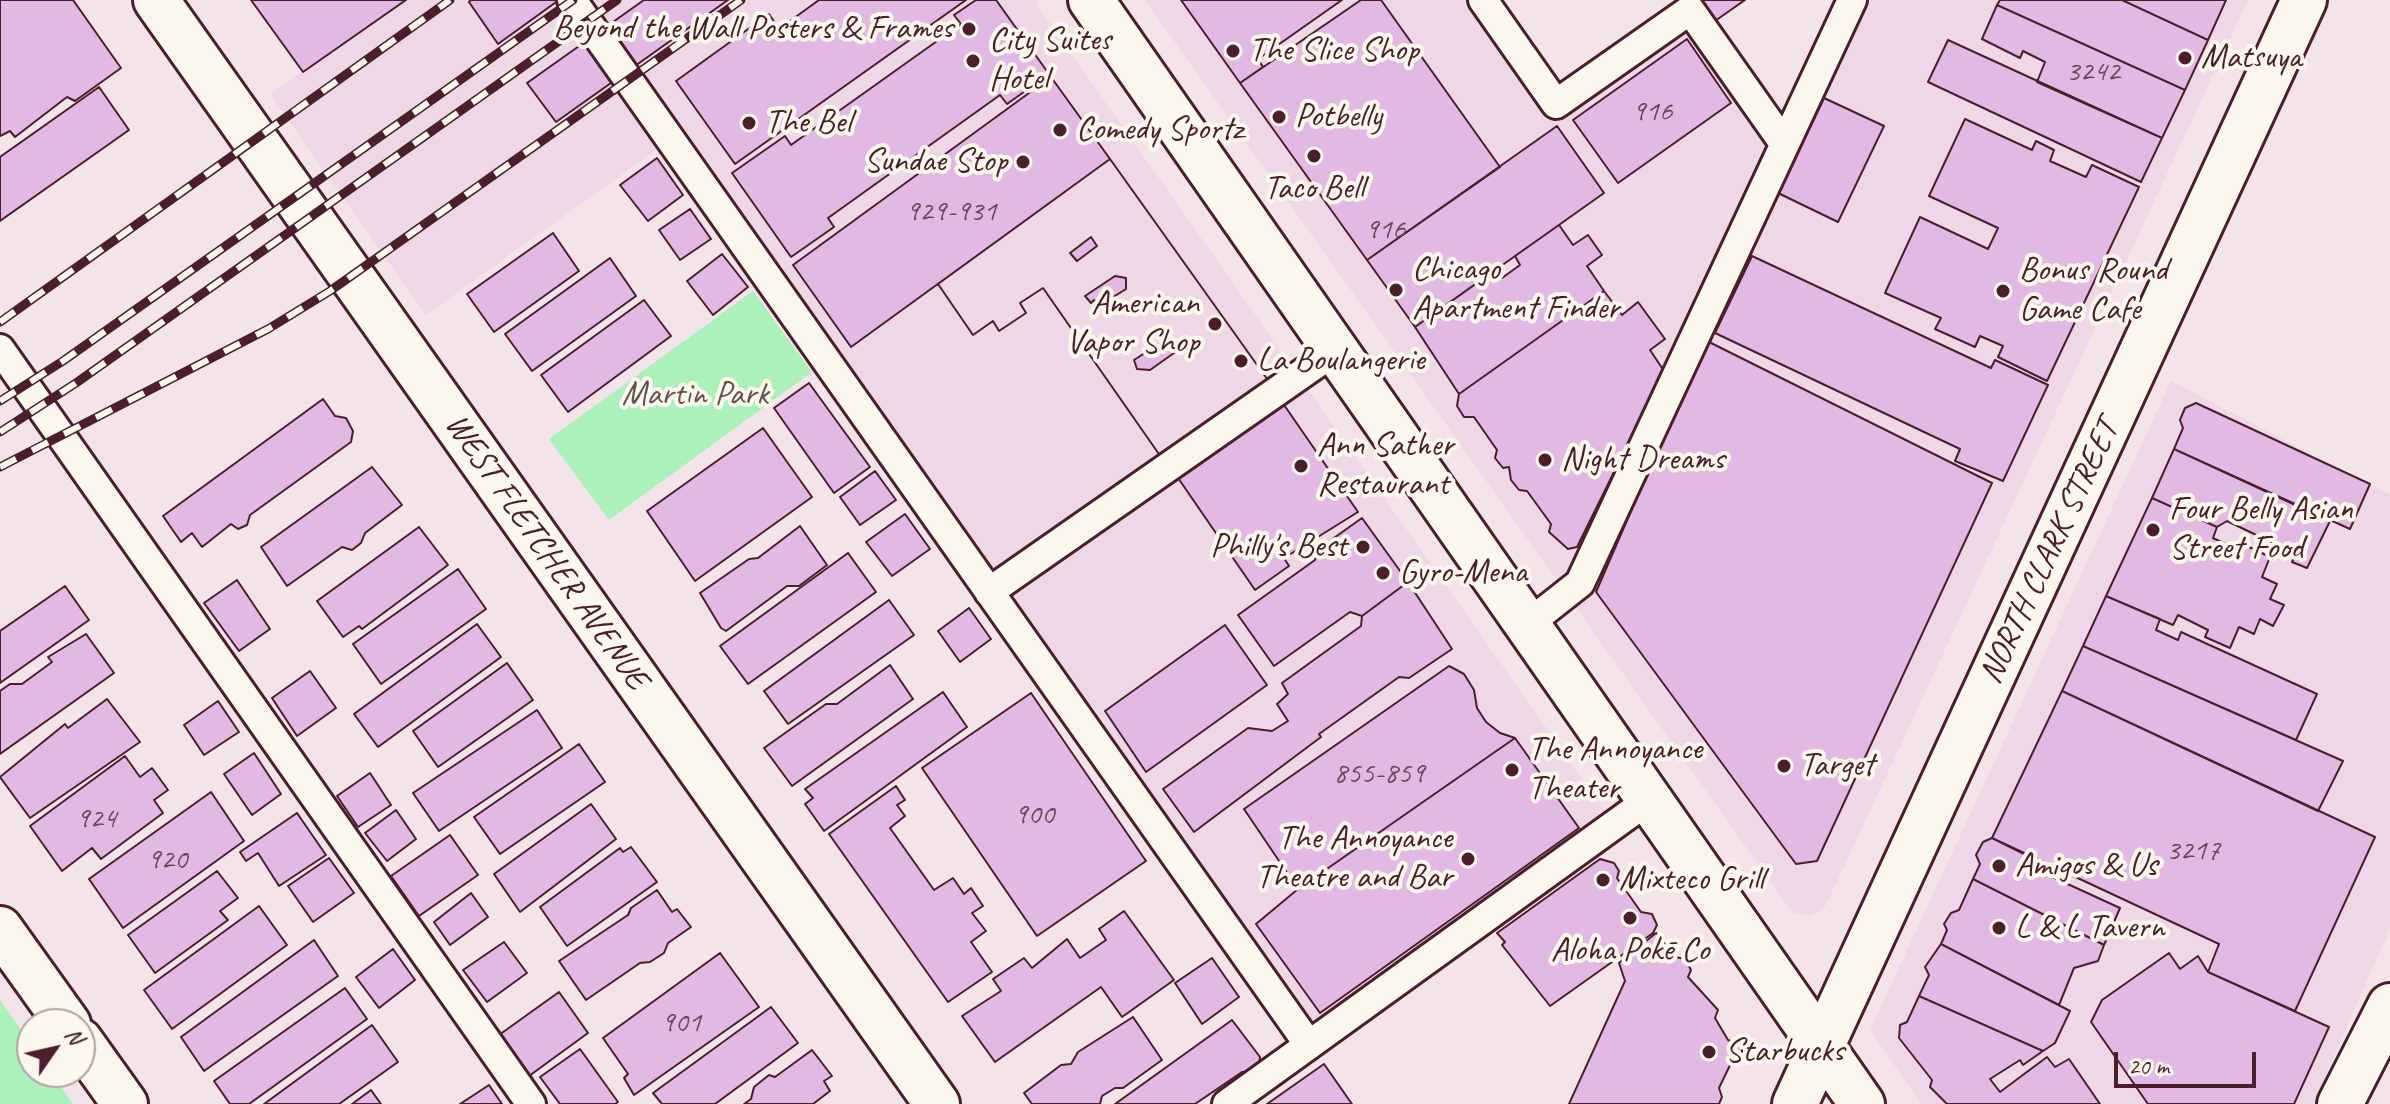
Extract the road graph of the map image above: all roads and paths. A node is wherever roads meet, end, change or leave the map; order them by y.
1 (156, 0) edge
2 (572, 0) edge
3 (1091, 0) edge
4 (1483, 0) edge
5 (1852, 0) edge
6 (2304, 0) edge
7 (1783, 142) junction
8 (0, 349) edge
9 (1336, 350) junction
10 (989, 592) junction
11 (1528, 624) junction
12 (1650, 799) junction
13 (0, 929) edge
14 (2390, 1006) edge
15 (57, 1008) edge
16 (1309, 1045) junction
17 (1823, 1045) junction
18 (96, 1063) edge
19 (125, 1104) edge
20 (531, 1104) edge
21 (937, 1104) edge
22 (1227, 1104) edge
23 (1795, 1104) edge
24 (1862, 1104) edge
25 (2340, 1104) edge

1 - 21 main road, WEST FLETCHER AVENUE
2 - 10 lane
3 - 9 main road
4 - 7 lane
5 - 7 lane
6 - 17 main road, NORTH CLARK STREET
7 - 11 lane
8 - 20 lane
9 - 10 lane
9 - 11 main road
10 - 16 lane
11 - 12 main road
12 - 16 lane
12 - 17 main road
13 - 15 main road
14 - 25 main road
16 - 22 lane
17 - 23 main road, NORTH CLARK STREET
17 - 24 main road
18 - 19 main road

